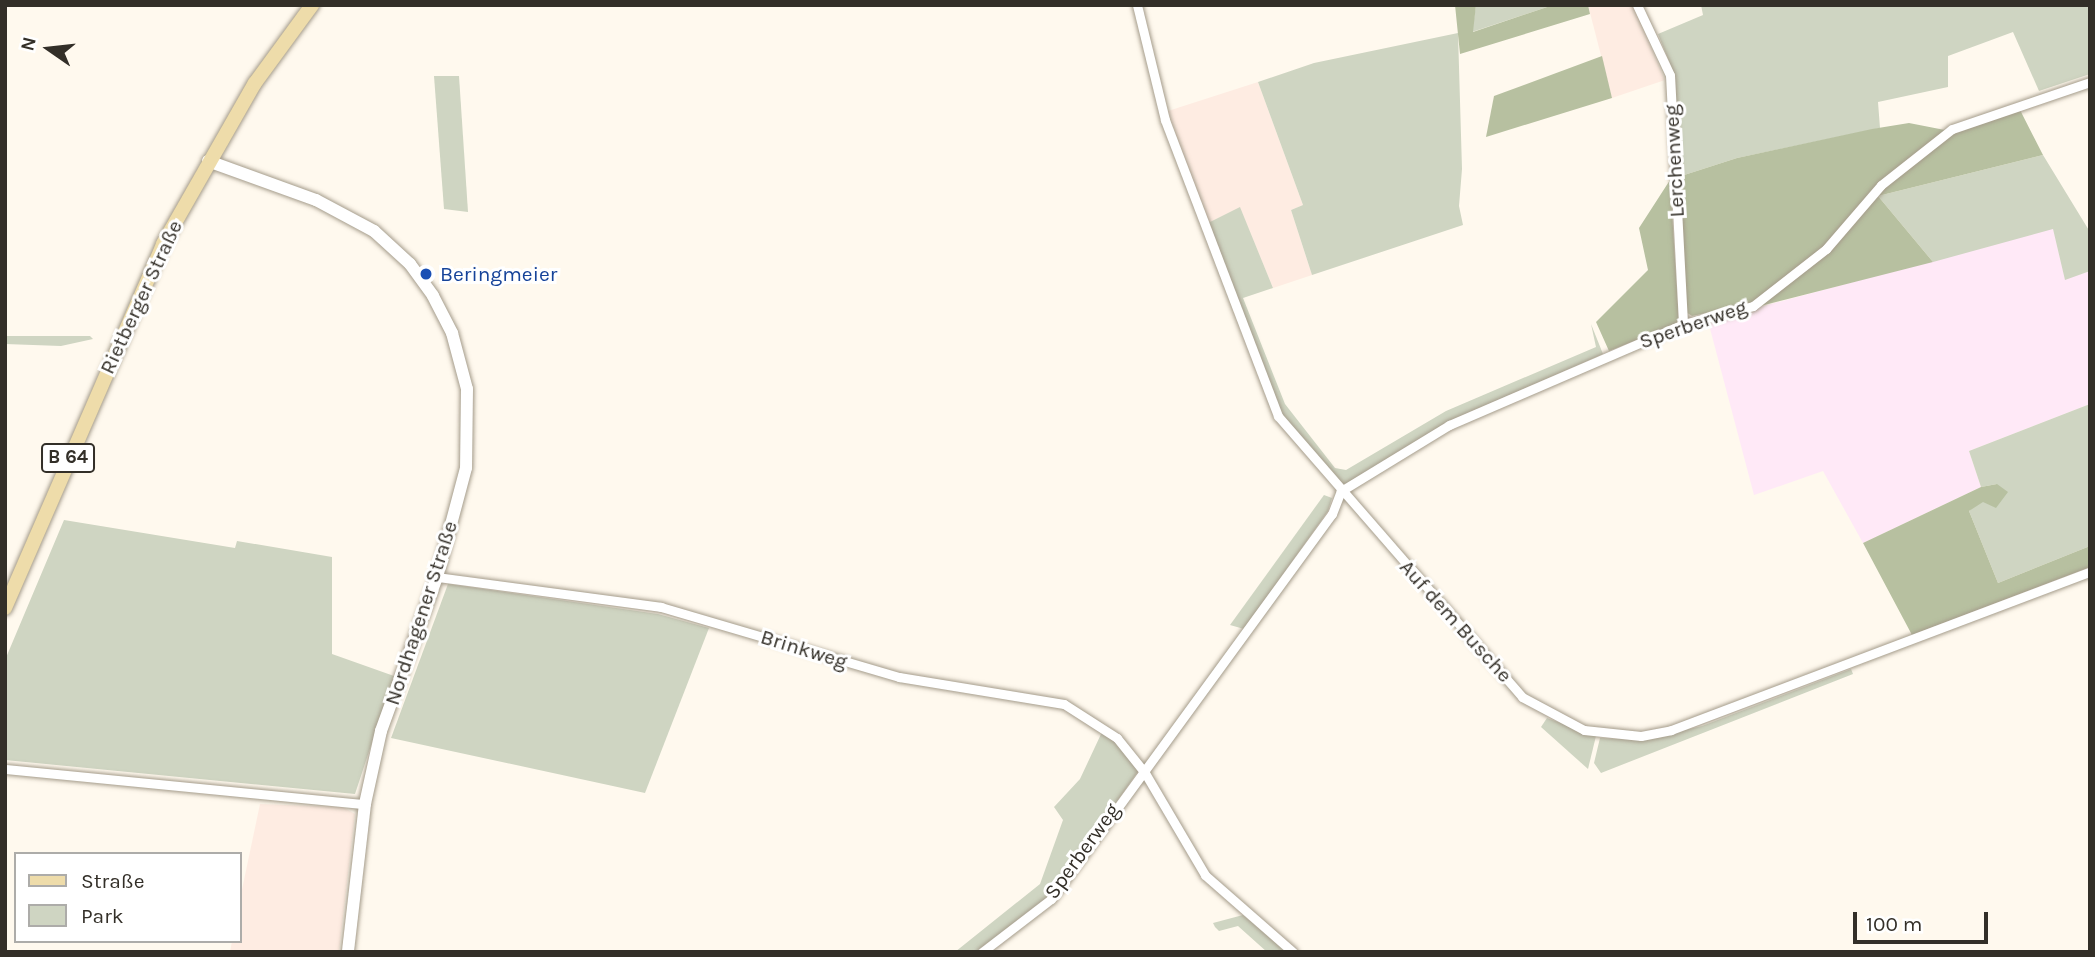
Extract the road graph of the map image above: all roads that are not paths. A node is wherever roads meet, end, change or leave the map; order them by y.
1 (312, 5) edge
2 (1138, 5) edge
3 (1637, 5) edge
4 (2090, 82) edge
5 (208, 161) junction
6 (1683, 324) junction
7 (1341, 491) junction
8 (1353, 506) junction
9 (1332, 514) junction
10 (2090, 572) edge
11 (437, 577) junction
12 (5, 608) edge
13 (5, 769) edge
14 (1145, 773) junction
15 (365, 804) junction
16 (348, 952) edge
17 (982, 952) edge
18 (1293, 952) edge

1 - 5 main road, Rietberger Straße / B 64
2 - 7 street, Auf dem Busche
3 - 6 street, Lerchenweg
4 - 6 street, Sperberweg
5 - 11 street, Nordhagener Straße
5 - 12 main road, Rietberger Straße / B 64
6 - 7 street, Sperberweg
7 - 8 street, Auf dem Busche
7 - 9 street
8 - 9 street
8 - 10 street, Auf dem Busche
9 - 14 street
11 - 14 street, Brinkweg
11 - 15 street, Nordhagener Straße
13 - 15 street
14 - 17 street, Sperberweg
14 - 18 street, Brinkweg
15 - 16 street, Nordhagener Straße

